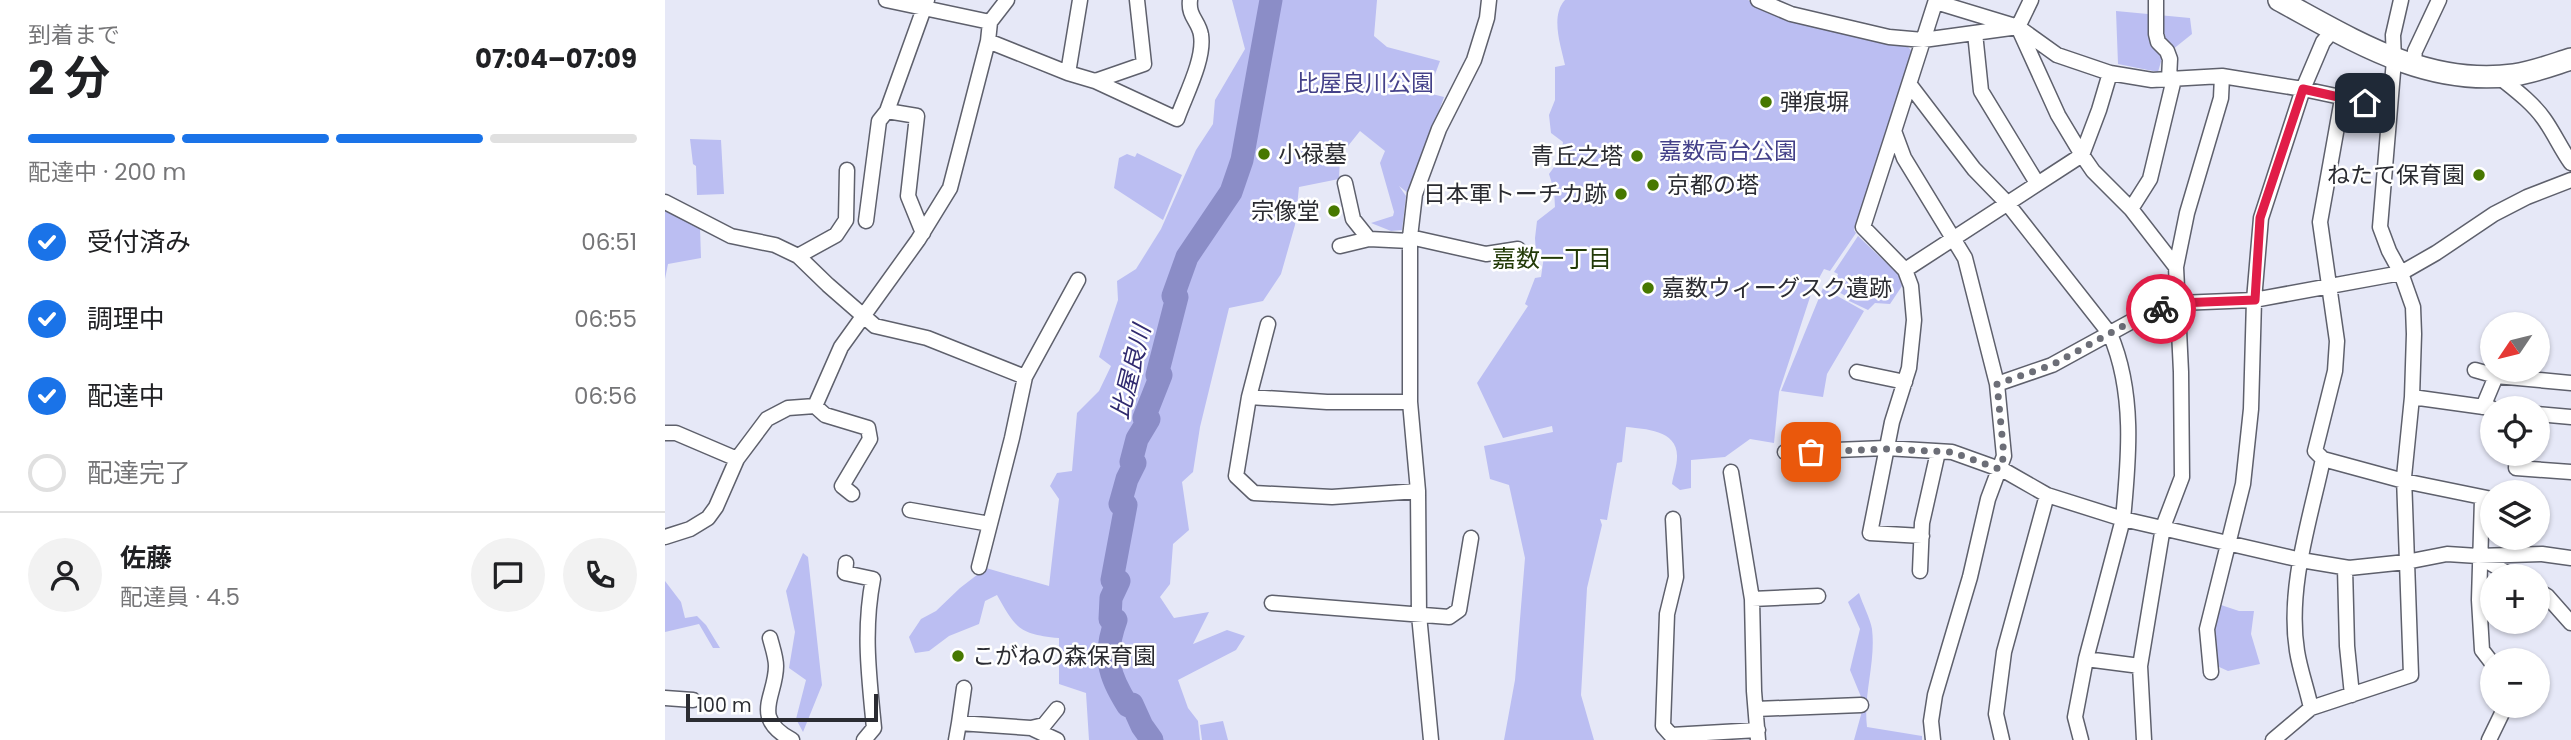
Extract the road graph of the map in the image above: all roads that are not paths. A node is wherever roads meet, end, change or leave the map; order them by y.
1 (886, 0) edge
2 (1007, 0) edge
3 (1080, 0) edge
4 (1137, 0) edge
5 (1191, 0) edge
6 (1489, 0) edge
7 (1758, 0) edge
8 (2031, 0) edge
9 (2156, 0) edge
10 (2279, 0) edge
11 (2402, 0) edge
12 (2439, 0) edge
13 (1936, 1) edge
14 (926, 4) edge
15 (1960, 4) edge
16 (990, 22) junction
17 (2018, 27) junction
18 (2334, 29) junction
19 (1975, 33) junction
20 (1923, 40) junction
21 (988, 41) junction
22 (2571, 60) edge
23 (2403, 63) junction
24 (1068, 73) junction
25 (2110, 73) junction
26 (2222, 76) junction
27 (2497, 76) junction
28 (2171, 79) junction
29 (1095, 81) junction
30 (1910, 85) junction
31 (2303, 89) junction
32 (2342, 99) junction
33 (2388, 107) junction
34 (887, 111) junction
35 (1894, 131) junction
36 (2082, 155) junction
37 (2571, 163) edge
38 (847, 170) dead end
39 (2571, 180) edge
40 (1345, 183) dead end
41 (2037, 183) junction
42 (665, 202) edge
43 (2007, 203) junction
44 (2130, 209) junction
45 (866, 221) dead end
46 (923, 233) junction
47 (1369, 239) junction
48 (1410, 239) junction
49 (1952, 239) junction
50 (1340, 246) dead end
51 (1518, 249) dead end
52 (798, 256) junction
53 (2176, 267) junction
54 (1905, 270) junction
55 (2401, 273) junction
56 (1078, 279) dead end
57 (2330, 288) junction
58 (2255, 300) junction
59 (2179, 303) junction
60 (863, 317) junction
61 (1268, 324) dead end
62 (2110, 334) junction
63 (2475, 370) dead end
64 (2480, 371) edge
65 (1857, 372) dead end
66 (1025, 377) junction
67 (2550, 381) edge
68 (1905, 382) junction
69 (2571, 383) edge
70 (1997, 384) junction
71 (1249, 397) junction
72 (2412, 397) junction
73 (1410, 402) junction
74 (815, 406) junction
75 (2480, 406) edge
76 (2550, 415) edge
77 (2571, 417) edge
78 (665, 433) edge
79 (1887, 449) junction
80 (1784, 452) dead end
81 (1938, 452) junction
82 (737, 459) junction
83 (2323, 459) junction
84 (2516, 466) edge
85 (1999, 469) junction
86 (1731, 472) dead end
87 (2571, 472) edge
88 (2405, 481) junction
89 (1418, 491) junction
90 (852, 494) dead end
91 (2047, 495) junction
92 (2480, 497) edge
93 (910, 510) dead end
94 (1673, 519) dead end
95 (2123, 519) junction
96 (990, 524) junction
97 (2163, 527) junction
98 (1921, 536) junction
99 (665, 537) edge
100 (1471, 538) dead end
101 (2228, 542) junction
102 (2480, 549) edge
103 (2479, 556) junction
104 (2571, 558) edge
105 (2301, 560) junction
106 (2406, 562) junction
107 (846, 563) dead end
108 (2492, 564) edge
109 (979, 567) dead end
110 (2345, 568) junction
111 (1920, 571) dead end
112 (1818, 596) dead end
113 (1752, 599) junction
114 (2550, 599) edge
115 (1272, 603) dead end
116 (1419, 615) junction
117 (2571, 623) edge
118 (770, 638) dead end
119 (2482, 648) edge
120 (2086, 659) junction
121 (2140, 666) junction
122 (2211, 672) dead end
123 (964, 688) dead end
124 (2352, 695) junction
125 (665, 698) edge
126 (693, 700) dead end
127 (1861, 705) dead end
128 (2311, 708) junction
129 (1057, 709) dead end
130 (1756, 709) junction
131 (2500, 718) edge
132 (959, 723) junction
133 (1031, 728) junction
134 (1758, 735) edge
135 (792, 740) edge
136 (864, 740) edge
137 (956, 740) edge
138 (1057, 740) edge
139 (1431, 740) edge
140 (1933, 740) edge
141 (2002, 740) edge
142 (2081, 740) edge
143 (2144, 740) edge
144 (2273, 740) edge
145 (2489, 740) edge

1 - 14 street
2 - 16 street
3 - 24 street
4 - 29 street
5 - 29 street
6 - 48 street
7 - 20 street
8 - 17 street
9 - 28 street
10 - 18 street
11 - 23 street
12 - 23 street
13 - 15 street
13 - 20 street
14 - 16 street
14 - 34 street
15 - 17 street
16 - 21 street
17 - 19 street
17 - 25 street
17 - 36 street
18 - 23 street
18 - 31 street
19 - 20 street
19 - 41 street
20 - 30 street
21 - 24 street
21 - 46 street
22 - 27 street
23 - 27 street
23 - 33 street
24 - 29 street
25 - 28 street
25 - 36 street
26 - 28 street
26 - 31 street
26 - 53 street
27 - 37 street
28 - 44 street
30 - 35 street
30 - 43 street
31 - 32 street
31 - 58 street
32 - 33 street
32 - 57 street
33 - 55 street
34 - 45 street
34 - 46 street
35 - 49 street
35 - 54 street
36 - 41 street
36 - 44 street
38 - 52 street
39 - 55 street
40 - 47 street
41 - 43 street
42 - 52 street
43 - 49 street
43 - 62 street
44 - 53 street
46 - 60 street
47 - 48 street
47 - 50 street
48 - 51 street
48 - 73 street
49 - 54 street
49 - 70 street
52 - 60 street
53 - 59 street
54 - 68 street
55 - 57 street
55 - 72 street
56 - 66 street
57 - 58 street
57 - 83 street
58 - 59 street
58 - 101 street
59 - 62 street
59 - 97 street
60 - 66 street
60 - 74 street
61 - 71 street
62 - 70 street
62 - 95 street
63 - 64 street
65 - 68 street
66 - 96 street
67 - 69 street
68 - 79 street
70 - 85 street
71 - 73 street
71 - 89 street
72 - 75 street
72 - 88 street
73 - 89 street
74 - 82 street
74 - 90 street
76 - 77 street
78 - 82 street
79 - 80 street
79 - 81 street
79 - 98 street
81 - 85 street
81 - 98 street
82 - 99 street
83 - 88 street
83 - 105 street
84 - 87 street
85 - 91 street
85 - 140 street
86 - 113 street
88 - 92 street
88 - 106 street
89 - 116 street
91 - 95 street
91 - 141 street
93 - 96 street
94 - 134 street
95 - 97 street
95 - 120 street
96 - 109 street
97 - 101 street
97 - 121 street
98 - 111 street
100 - 116 street
101 - 105 street
101 - 122 street
102 - 103 street
103 - 104 street
103 - 106 street
103 - 108 street
103 - 119 street
105 - 110 street
105 - 128 street
106 - 110 street
106 - 124 street
107 - 136 street
110 - 124 street
112 - 113 street
113 - 130 street
114 - 117 street
115 - 116 street
116 - 139 street
118 - 135 street
120 - 121 street
120 - 142 street
121 - 143 street
123 - 132 street
124 - 128 street
125 - 126 street
127 - 130 street
128 - 144 street
129 - 133 street
130 - 134 street
131 - 145 street
132 - 133 street
132 - 137 street
133 - 138 street

